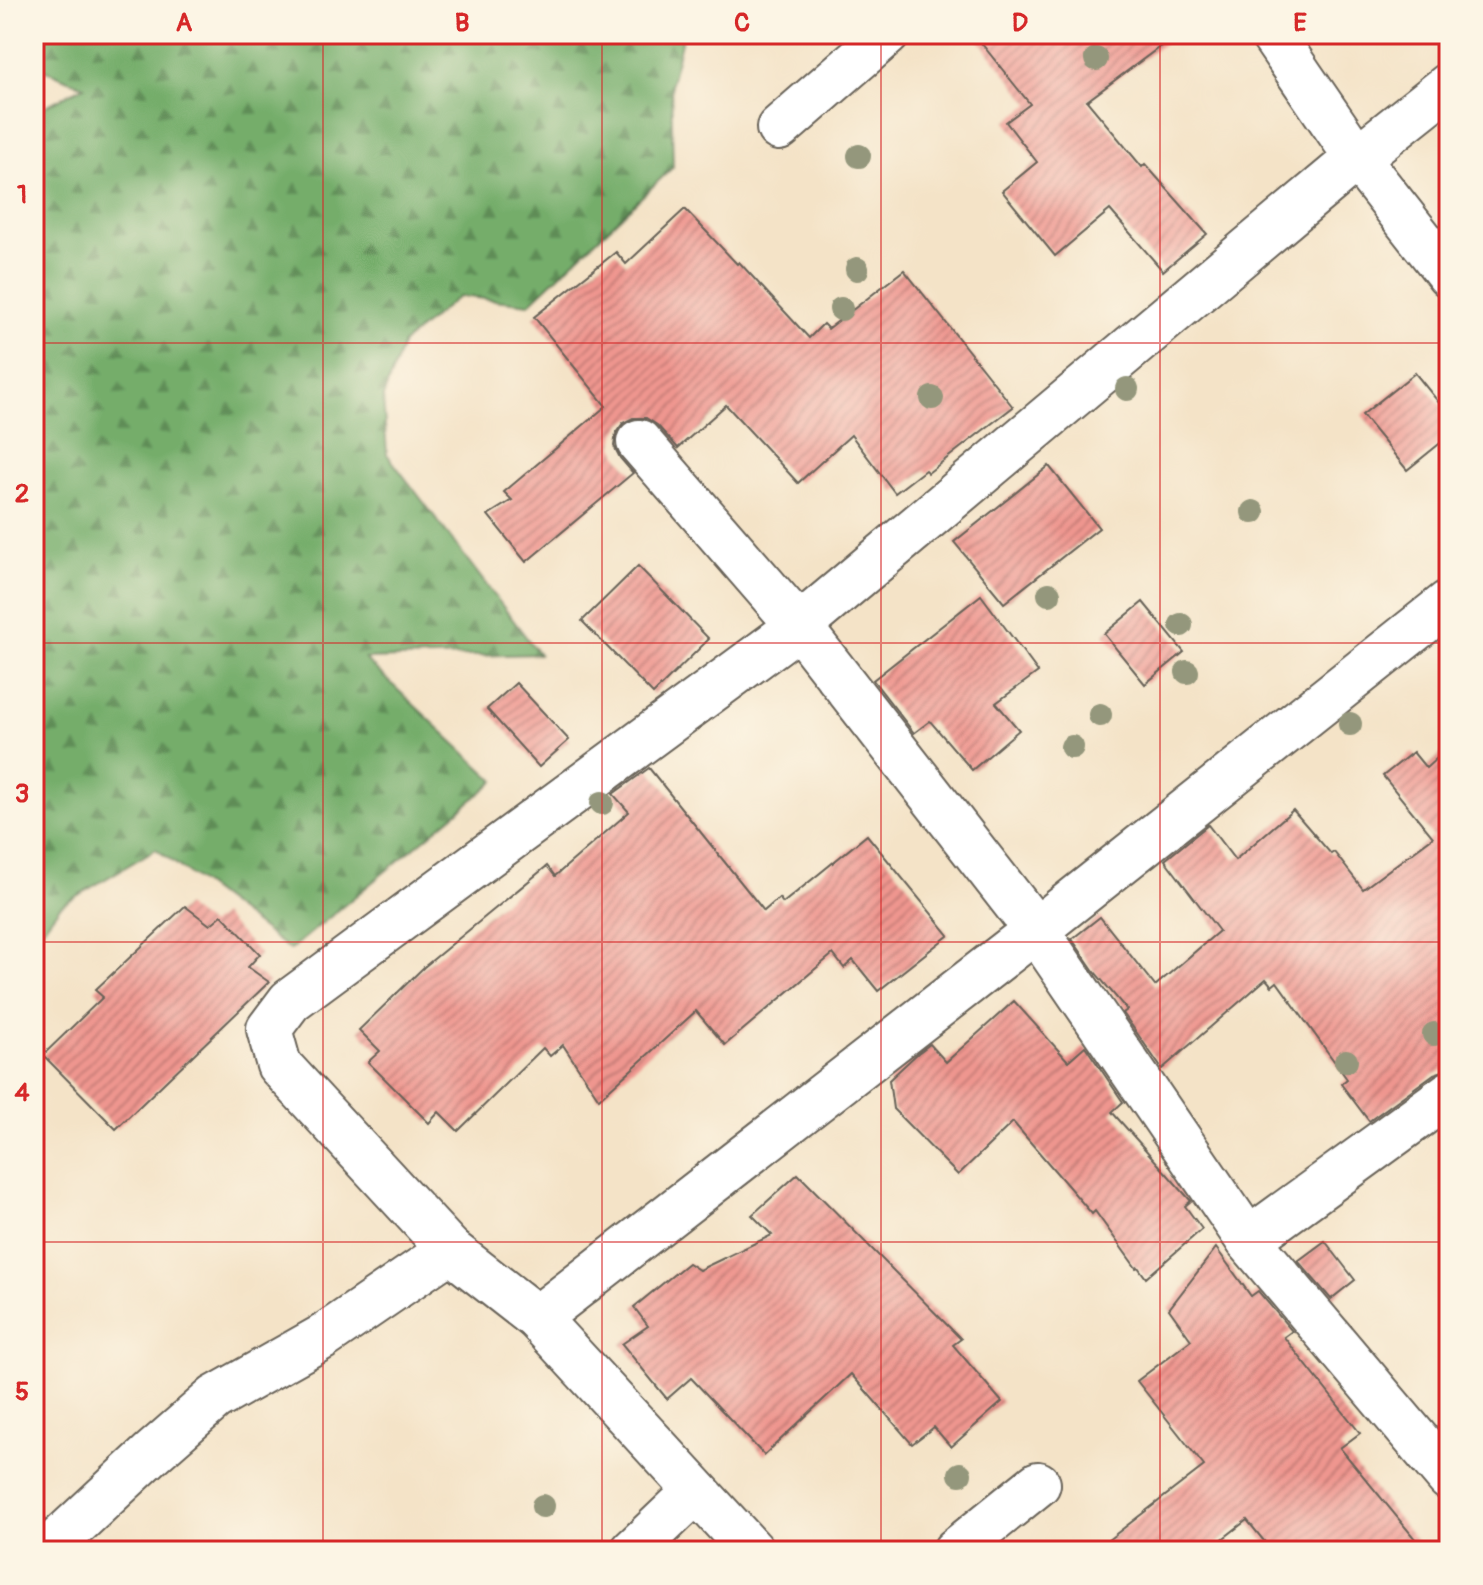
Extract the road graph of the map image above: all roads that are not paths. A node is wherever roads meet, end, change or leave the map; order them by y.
1 (887, 34) edge
2 (1272, 34) edge
3 (1449, 85) edge
4 (779, 128) dead end
5 (1357, 158) junction
6 (1449, 275) edge
7 (639, 442) dead end
8 (1449, 602) edge
9 (799, 626) junction
10 (1036, 930) junction
11 (1449, 1094) edge
12 (1248, 1240) junction
13 (450, 1250) junction
14 (537, 1318) junction
15 (1449, 1478) edge
16 (1038, 1484) dead end
17 (696, 1491) junction
18 (47, 1551) edge
19 (633, 1551) edge
20 (752, 1551) edge
21 (955, 1551) edge

1 - 4 street
2 - 5 street
3 - 5 street
5 - 6 street
5 - 9 street
7 - 9 street
8 - 10 street
9 - 10 street
9 - 13 street
10 - 12 street
10 - 14 street
11 - 12 street
12 - 15 street
13 - 14 street
13 - 18 street
14 - 17 street
16 - 21 street
17 - 19 street
17 - 20 street

